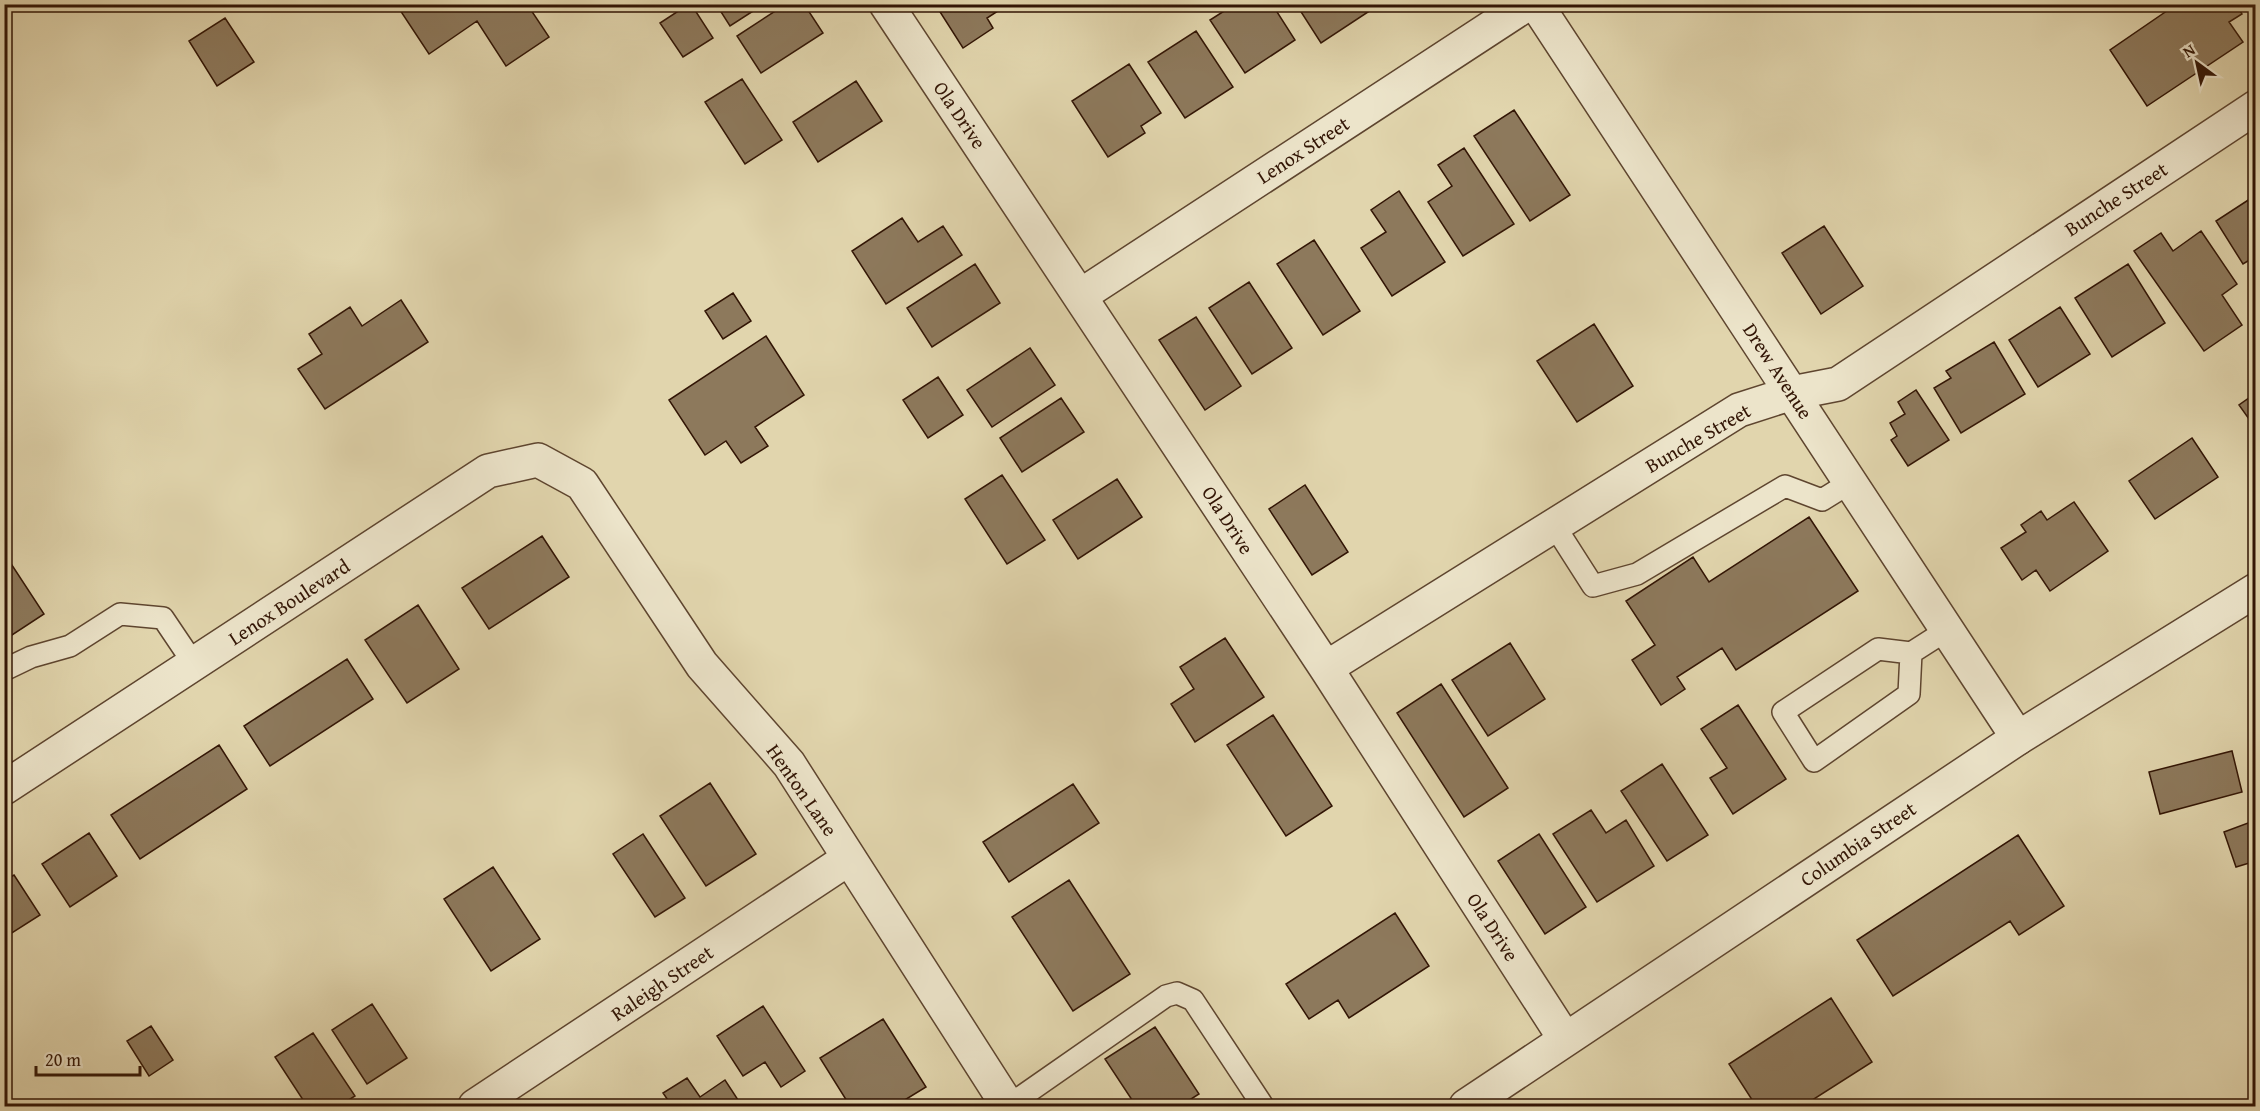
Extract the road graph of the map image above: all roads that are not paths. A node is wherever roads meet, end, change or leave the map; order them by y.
1 (886, 4) edge
2 (1527, 4) edge
3 (1536, 4) edge
4 (2256, 107) edge
5 (1080, 296) junction
6 (1792, 393) junction
7 (1851, 482) junction
8 (582, 484) joint
9 (1554, 525) junction
10 (2256, 590) edge
11 (1947, 630) junction
12 (1911, 653) junction
13 (194, 664) junction
14 (1326, 668) junction
15 (4, 670) edge
16 (2018, 738) junction
17 (4, 788) edge
18 (848, 859) junction
19 (1565, 1039) junction
20 (1008, 1106) edge
21 (475, 1107) edge
22 (1263, 1107) edge
23 (1466, 1107) edge

1 - 5 street, Ola Drive
2 - 5 street, Lenox Street
3 - 6 street, Drew Avenue
4 - 6 street, Bunche Street
5 - 14 street, Ola Drive
6 - 7 street, Drew Avenue
6 - 9 street, Bunche Street
7 - 9 lane
7 - 11 street, Drew Avenue
8 - 13 street, Lenox Boulevard
8 - 18 street, Henton Lane
9 - 14 street, Bunche Street
10 - 16 street, Columbia Street
11 - 12 lane
11 - 16 street, Drew Avenue
12 - 12 lane
13 - 15 lane
13 - 17 street, Lenox Boulevard
14 - 19 street, Ola Drive
16 - 19 street, Columbia Street
18 - 20 street, Henton Lane
18 - 21 street, Raleigh Street
19 - 23 street, Columbia Street
20 - 22 lane

